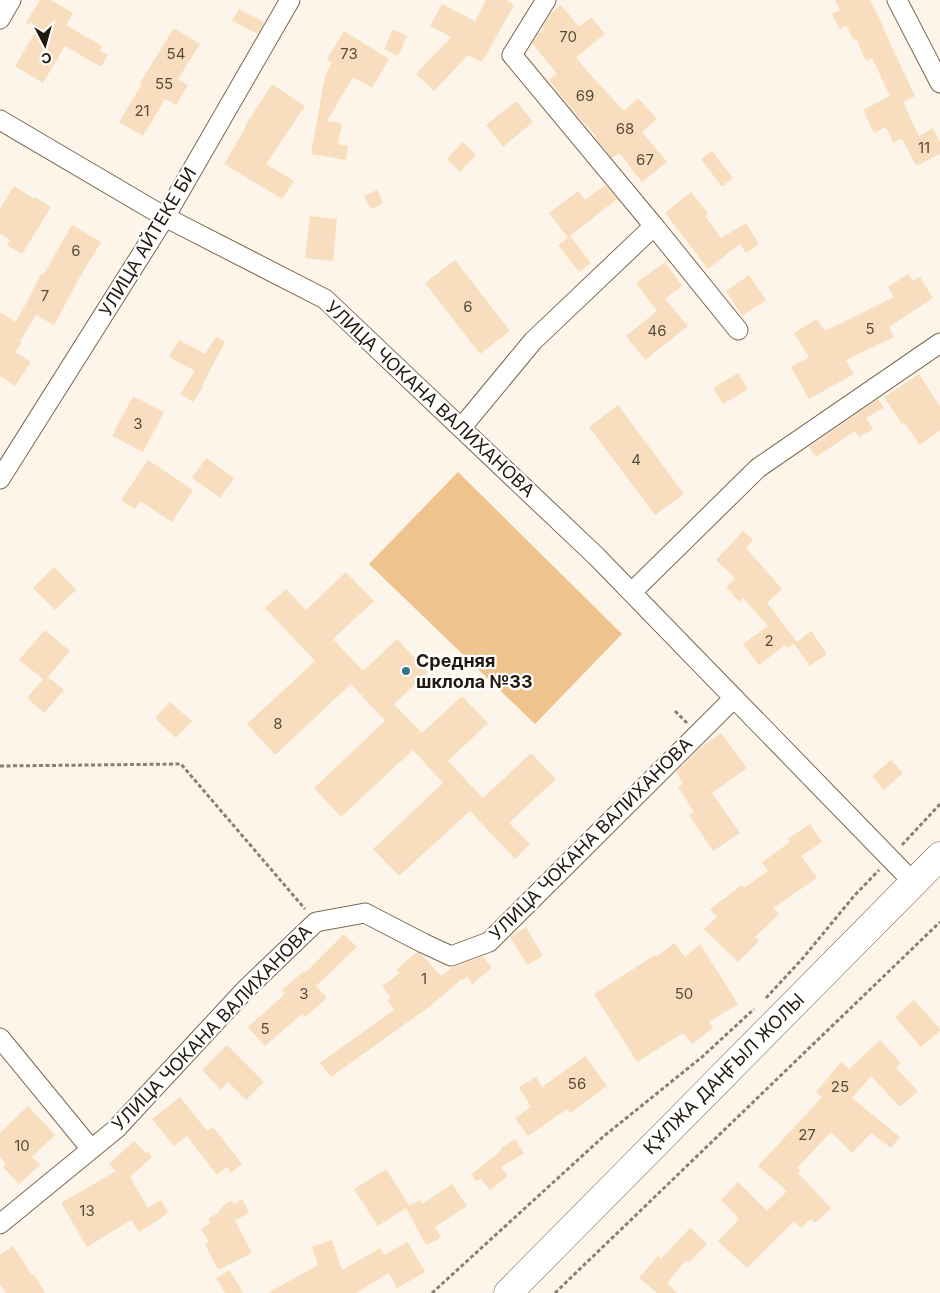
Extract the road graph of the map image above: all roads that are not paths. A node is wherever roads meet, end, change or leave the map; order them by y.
1 (11, 0) edge
2 (290, 0) edge
3 (546, 0) edge
4 (897, 0) edge
5 (0, 19) edge
6 (940, 84) edge
7 (0, 120) edge
8 (165, 217) junction
9 (654, 226) junction
10 (738, 330) dead end
11 (940, 343) edge
12 (461, 428) junction
13 (0, 479) edge
14 (632, 592) junction
15 (734, 698) junction
16 (940, 856) edge
17 (913, 882) junction
18 (0, 1038) edge
19 (91, 1149) junction
20 (0, 1224) edge
21 (508, 1293) edge

1 - 5 street
2 - 8 street, УЛИЦА АЙТЕКЕ БИ
3 - 9 street
4 - 6 street
7 - 8 street, УЛИЦА ЧОКАНА ВАЛИХАНОВА
8 - 12 street, УЛИЦА ЧОКАНА ВАЛИХАНОВА
8 - 13 street, УЛИЦА АЙТЕКЕ БИ
9 - 10 street
9 - 12 street
11 - 14 street
12 - 14 street, УЛИЦА ЧОКАНА ВАЛИХАНОВА
14 - 15 street, УЛИЦА ЧОКАНА ВАЛИХАНОВА
15 - 17 street, УЛИЦА ЧОКАНА ВАЛИХАНОВА
15 - 19 street, УЛИЦА ЧОКАНА ВАЛИХАНОВА
16 - 17 main road, ҚҰЛЖА ДАҢҒЫЛ ЖОЛЫ
17 - 21 main road, ҚҰЛЖА ДАҢҒЫЛ ЖОЛЫ
18 - 19 street
19 - 20 street, УЛИЦА ЧОКАНА ВАЛИХАНОВА

